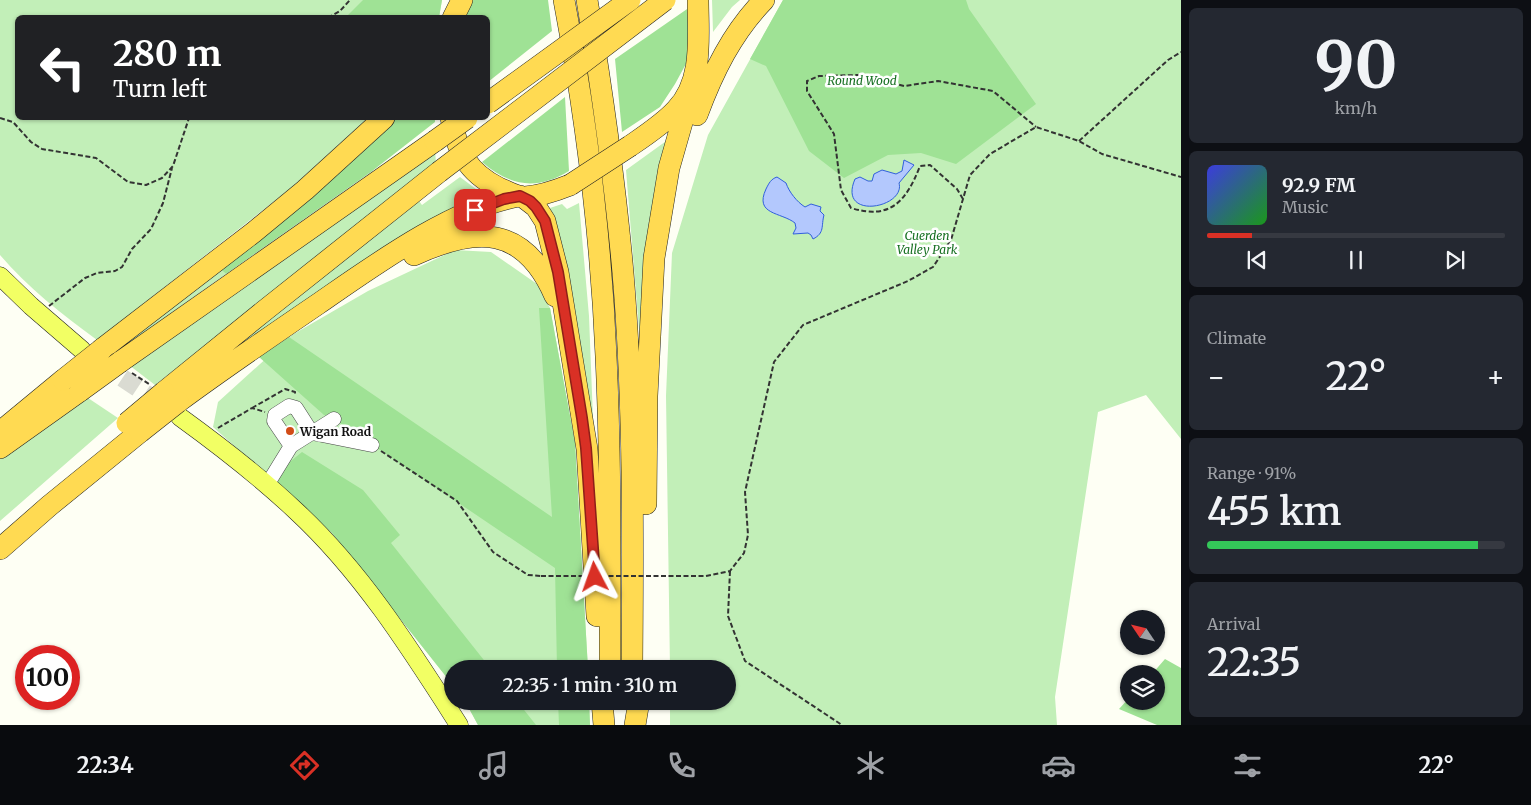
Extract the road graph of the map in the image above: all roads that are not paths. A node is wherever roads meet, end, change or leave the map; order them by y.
1 (448, 0) edge
2 (462, 0) edge
3 (564, 0) edge
4 (587, 0) edge
5 (630, 0) edge
6 (665, 0) edge
7 (698, 0) edge
8 (749, 0) edge
9 (764, 0) edge
10 (448, 15) edge
11 (454, 15) edge
12 (694, 79) junction
13 (490, 102) edge
14 (382, 120) edge
15 (451, 120) edge
16 (464, 120) edge
17 (522, 196) junction
18 (0, 276) edge
19 (323, 300) junction
20 (651, 307) junction
21 (567, 323) junction
22 (92, 350) junction
23 (72, 385) junction
24 (168, 399) junction
25 (334, 420) dead end
26 (134, 428) junction
27 (0, 432) edge
28 (312, 433) junction
29 (372, 445) road end
30 (291, 446) junction
31 (0, 448) edge
32 (267, 485) junction
33 (0, 536) edge
34 (0, 549) edge
35 (599, 660) edge
36 (610, 660) edge
37 (632, 660) edge
38 (642, 660) edge
39 (603, 710) edge
40 (610, 710) edge
41 (633, 710) edge
42 (637, 710) edge
43 (460, 725) edge
44 (604, 725) edge
45 (611, 725) edge
46 (634, 725) edge

1 - 10 highway
2 - 11 highway
3 - 36 highway
4 - 37 highway
5 - 13 highway, bridge
6 - 24 highway, bridge
7 - 12 highway
8 - 12 highway
9 - 20 highway
12 - 17 highway, bridge
12 - 20 highway
14 - 22 highway
15 - 17 highway
16 - 23 highway, bridge
17 - 19 highway
17 - 21 highway
18 - 22 main road
19 - 21 highway
19 - 24 highway
20 - 38 highway
21 - 35 highway
22 - 23 highway, bridge
23 - 27 highway
23 - 31 highway
24 - 26 highway, bridge
24 - 32 main road
25 - 28 lane
26 - 33 highway
26 - 34 highway
28 - 29 lane
28 - 30 lane
28 - 30 lane
30 - 32 lane
32 - 43 main road
39 - 44 highway
40 - 45 highway
41 - 46 highway
42 - 46 highway

